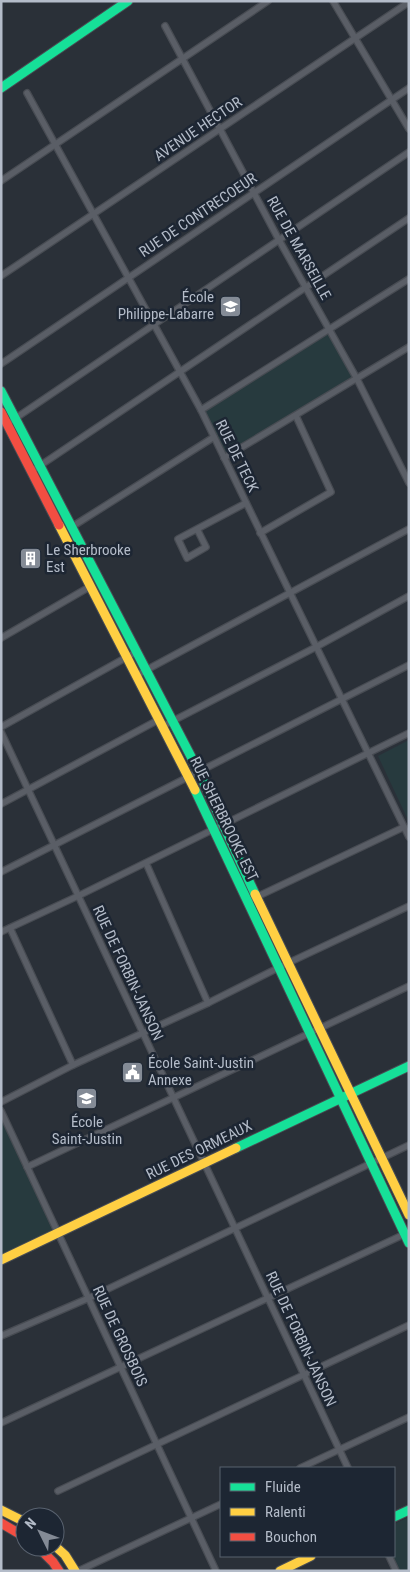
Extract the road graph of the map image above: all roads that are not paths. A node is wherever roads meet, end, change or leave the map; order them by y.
1 (128, 1) edge
2 (268, 1) edge
3 (333, 1) edge
4 (409, 2) edge
5 (165, 26) dead end
6 (355, 38) junction
7 (183, 59) junction
8 (1, 88) edge
9 (409, 88) edge
10 (27, 93) dead end
11 (392, 99) junction
12 (220, 129) junction
13 (409, 129) edge
14 (55, 145) junction
15 (409, 152) edge
16 (1, 181) edge
17 (254, 192) junction
18 (94, 215) junction
19 (409, 218) edge
20 (279, 240) junction
21 (1, 276) edge
22 (128, 278) junction
23 (409, 279) edge
24 (306, 287) junction
25 (154, 324) junction
26 (329, 329) junction
27 (409, 347) edge
28 (1, 364) edge
29 (180, 372) junction
30 (357, 379) junction
31 (1, 390) edge
32 (201, 410) junction
33 (1, 412) edge
34 (296, 416) junction
35 (16, 418) junction
36 (7, 424) junction
37 (214, 437) junction
38 (224, 458) junction
39 (41, 466) junction
40 (32, 471) junction
41 (409, 483) edge
42 (246, 503) junction
43 (73, 526) junction
44 (197, 529) junction
45 (409, 529) edge
46 (63, 531) junction
47 (260, 533) junction
48 (91, 586) junction
49 (289, 592) junction
50 (409, 596) edge
51 (1, 638) edge
52 (316, 647) junction
53 (132, 654) junction
54 (409, 665) edge
55 (146, 671) junction
56 (137, 675) junction
57 (341, 699) junction
58 (173, 721) junction
59 (161, 722) junction
60 (1, 728) edge
61 (1, 732) edge
62 (409, 733) edge
63 (368, 753) junction
64 (199, 772) junction
65 (189, 777) junction
66 (28, 790) junction
67 (1, 804) edge
68 (218, 827) junction
69 (404, 827) junction
70 (409, 838) edge
71 (54, 845) junction
72 (146, 863) junction
73 (1, 872) edge
74 (78, 896) junction
75 (252, 899) junction
76 (409, 906) edge
77 (10, 928) junction
78 (1, 932) edge
79 (284, 965) junction
80 (409, 986) edge
81 (208, 1003) junction
82 (319, 1028) junction
83 (310, 1032) junction
84 (143, 1033) junction
85 (73, 1066) junction
86 (409, 1066) edge
87 (351, 1093) junction
88 (173, 1097) junction
89 (341, 1097) junction
90 (1, 1102) edge
91 (1, 1111) edge
92 (409, 1145) edge
93 (382, 1159) junction
94 (204, 1163) junction
95 (372, 1164) junction
96 (27, 1167) junction
97 (409, 1215) edge
98 (235, 1229) junction
99 (58, 1233) junction
100 (406, 1233) edge
101 (409, 1243) edge
102 (1, 1260) edge
103 (89, 1298) junction
104 (267, 1298) junction
105 (409, 1325) edge
106 (1, 1336) edge
107 (121, 1367) junction
108 (304, 1375) junction
109 (409, 1418) edge
110 (1, 1423) edge
111 (157, 1444) junction
112 (339, 1450) junction
113 (302, 1467) edge
114 (348, 1467) edge
115 (58, 1491) dead end
116 (220, 1504) edge
117 (1, 1510) edge
118 (409, 1510) edge
119 (15, 1516) edge
120 (395, 1517) edge
121 (191, 1518) junction
122 (1, 1523) edge
123 (15, 1531) edge
124 (65, 1556) edge
125 (48, 1557) edge
126 (309, 1557) edge
127 (389, 1557) edge
128 (59, 1571) edge
129 (76, 1571) edge
130 (216, 1571) edge
131 (280, 1571) edge
132 (396, 1571) edge

1 - 8 main road
2 - 7 street
3 - 6 street
4 - 6 street, AVENUE HECTOR
5 - 7 street, RUE DE MARSEILLE
6 - 11 street
6 - 12 street, AVENUE HECTOR
7 - 12 street, RUE DE MARSEILLE
7 - 14 street
9 - 11 street, RUE DE CONTRECOEUR
10 - 14 street, RUE DE TECK
11 - 13 street
11 - 17 street, RUE DE CONTRECOEUR
12 - 17 street, RUE DE MARSEILLE
12 - 18 street, AVENUE HECTOR
14 - 16 street
14 - 18 street, RUE DE TECK
15 - 20 street
17 - 20 street, RUE DE MARSEILLE
17 - 22 street, RUE DE CONTRECOEUR
18 - 21 street, AVENUE HECTOR
18 - 22 street, RUE DE TECK
19 - 24 street
20 - 24 street, RUE DE MARSEILLE
20 - 25 street
22 - 25 street, RUE DE TECK
22 - 28 street, RUE DE CONTRECOEUR
23 - 26 street
24 - 26 street, RUE DE MARSEILLE
24 - 29 street
25 - 29 street, RUE DE TECK
25 - 35 street
26 - 30 street, RUE DE MARSEILLE
26 - 32 street
27 - 30 street
29 - 32 street, RUE DE TECK
29 - 39 street
30 - 34 street
30 - 41 street, RUE DE MARSEILLE
31 - 35 main road, RUE SHERBROOKE EST
32 - 37 street, RUE DE TECK
33 - 36 main road, RUE SHERBROOKE EST
34 - 38 street
34 - 47 street
35 - 36 street
35 - 39 main road, RUE SHERBROOKE EST
36 - 40 main road, RUE SHERBROOKE EST
37 - 38 street, RUE DE TECK
37 - 43 street
38 - 42 street, RUE DE TECK
39 - 40 street
39 - 43 main road, RUE SHERBROOKE EST
40 - 46 main road, RUE SHERBROOKE EST
42 - 44 street
42 - 47 street, RUE DE TECK
43 - 46 street
43 - 53 main road, RUE SHERBROOKE EST
44 - 44 street
45 - 49 street
46 - 48 main road, RUE SHERBROOKE EST
47 - 49 street, RUE DE TECK
48 - 51 street
48 - 53 main road, RUE SHERBROOKE EST
49 - 52 street, RUE DE TECK
49 - 55 street
50 - 52 street
52 - 57 street, RUE DE TECK
52 - 58 street
53 - 55 main road, RUE SHERBROOKE EST
53 - 56 main road, RUE SHERBROOKE EST
53 - 60 street
54 - 57 street
55 - 56 street
55 - 58 main road, RUE SHERBROOKE EST
56 - 59 main road, RUE SHERBROOKE EST
57 - 63 street, RUE DE TECK
57 - 64 street
58 - 59 street
58 - 64 main road, RUE SHERBROOKE EST
59 - 65 main road, RUE SHERBROOKE EST
59 - 66 street
61 - 66 street, RUE DE FORBIN-JANSON
62 - 63 street
63 - 68 street
63 - 69 street, RUE DE TECK
64 - 65 street
64 - 68 main road, RUE SHERBROOKE EST
65 - 68 main road, RUE SHERBROOKE EST
65 - 71 street
66 - 67 street
66 - 71 street, RUE DE FORBIN-JANSON
68 - 72 street
68 - 75 main road, RUE SHERBROOKE EST
69 - 70 street, RUE DE TECK
69 - 75 street
71 - 73 street
71 - 74 street, RUE DE FORBIN-JANSON
72 - 74 street
72 - 81 street
74 - 77 street
74 - 84 street, RUE DE FORBIN-JANSON
75 - 79 main road, RUE SHERBROOKE EST
76 - 79 street
77 - 78 street
77 - 85 street
79 - 81 street
79 - 82 main road, RUE SHERBROOKE EST
79 - 83 main road, RUE SHERBROOKE EST
80 - 82 street
81 - 84 street
82 - 83 street
82 - 87 main road, RUE SHERBROOKE EST
83 - 88 street
83 - 89 main road, RUE SHERBROOKE EST
84 - 85 street
84 - 88 street, RUE DE FORBIN-JANSON
85 - 90 street
86 - 87 main road, RUE DES ORMEAUX
87 - 89 main road, RUE DES ORMEAUX
87 - 93 main road, RUE SHERBROOKE EST
88 - 94 street, RUE DE FORBIN-JANSON
88 - 96 street
89 - 94 main road, RUE DES ORMEAUX
89 - 95 main road, RUE SHERBROOKE EST
91 - 96 street, RUE DE GROSBOIS
92 - 93 street
93 - 95 street
93 - 97 main road, RUE SHERBROOKE EST
94 - 98 street, RUE DE FORBIN-JANSON
94 - 99 main road, RUE DES ORMEAUX
95 - 98 street
95 - 100 main road, RUE SHERBROOKE EST
96 - 99 street, RUE DE GROSBOIS
98 - 103 street
98 - 104 street, RUE DE FORBIN-JANSON
99 - 102 main road, RUE DES ORMEAUX
99 - 103 street, RUE DE GROSBOIS
100 - 101 main road, RUE SHERBROOKE EST
100 - 104 street
103 - 106 street
103 - 107 street, RUE DE GROSBOIS
104 - 107 street
104 - 108 street, RUE DE FORBIN-JANSON
105 - 108 street
107 - 110 street
107 - 111 street, RUE DE GROSBOIS
108 - 111 street
108 - 112 street, RUE DE FORBIN-JANSON
109 - 112 street
111 - 115 street
111 - 121 street, RUE DE GROSBOIS
112 - 113 street
112 - 114 street, RUE DE FORBIN-JANSON
116 - 121 street
117 - 119 main road
118 - 120 main road
121 - 129 street
121 - 130 street, RUE DE GROSBOIS
122 - 123 main road
124 - 129 main road
125 - 128 main road
126 - 131 main road
127 - 132 street

